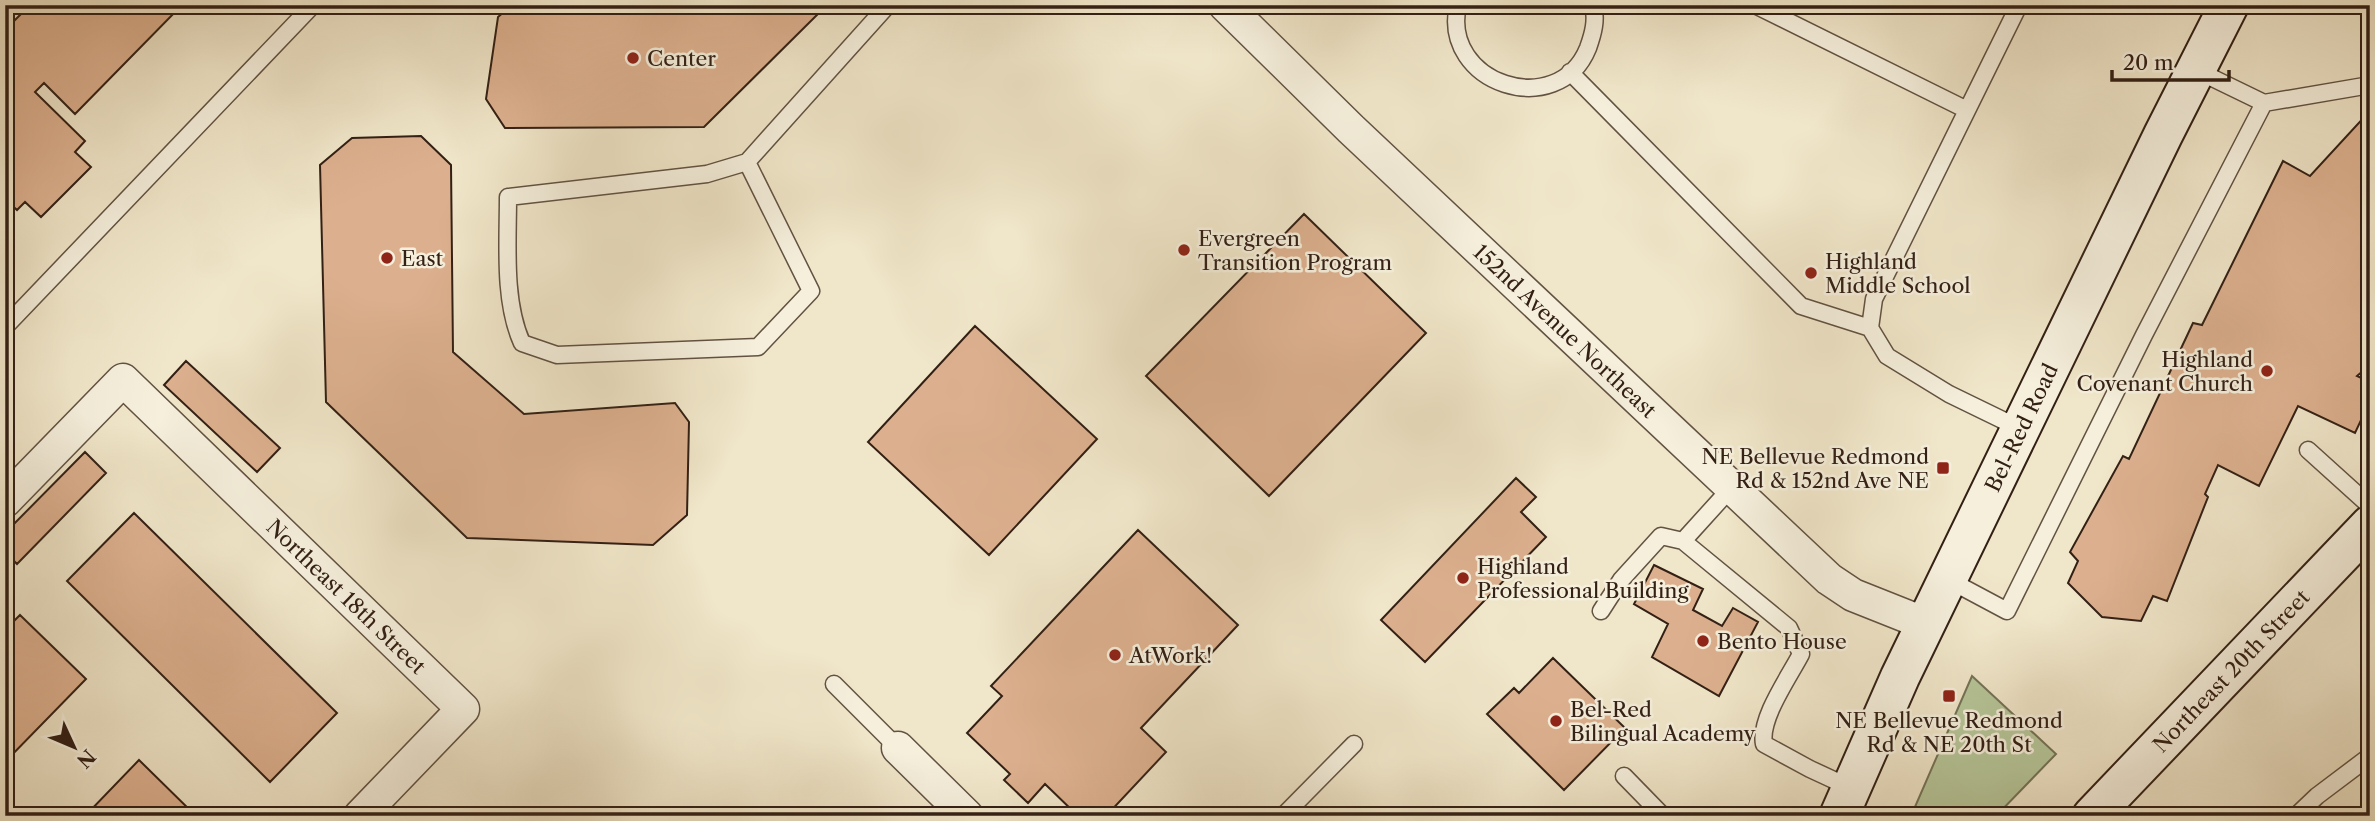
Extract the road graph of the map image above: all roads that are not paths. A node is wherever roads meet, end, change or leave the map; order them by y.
1 (313, 5) edge
2 (888, 5) edge
3 (1225, 5) edge
4 (1458, 5) edge
5 (1593, 5) edge
6 (1755, 5) edge
7 (2228, 5) edge
8 (2016, 6) edge
9 (2196, 70) junction
10 (1570, 72) junction
11 (2370, 85) edge
12 (2264, 103) junction
13 (1967, 110) junction
14 (747, 162) junction
15 (5, 327) edge
16 (1870, 328) junction
17 (2021, 429) junction
18 (2308, 450) dead end
19 (1731, 488) junction
20 (5, 501) edge
21 (2369, 523) edge
22 (1683, 541) junction
23 (1947, 579) junction
24 (1601, 611) dead end
25 (1926, 624) junction
26 (834, 684) dead end
27 (1354, 744) dead end
28 (898, 748) joint
29 (2370, 756) edge
30 (1624, 776) dead end
31 (1845, 802) edge
32 (360, 816) edge
33 (967, 816) edge
34 (1283, 816) edge
35 (1663, 816) edge
36 (2092, 816) edge
37 (2296, 816) edge

1 - 15 lane
2 - 14 lane
3 - 19 street, 152nd Avenue Northeast
4 - 10 lane
5 - 10 lane
6 - 13 lane
7 - 9 main road, Bel-Red Road
8 - 13 lane
9 - 12 lane
9 - 17 main road, Bel-Red Road
10 - 16 lane
11 - 12 lane
12 - 23 lane
13 - 16 lane
14 - 14 lane
16 - 17 lane
17 - 23 main road, Bel-Red Road
18 - 21 lane
19 - 22 lane
19 - 25 street, 152nd Avenue Northeast
20 - 32 street, Northeast 18th Street
21 - 36 main road, Northeast 20th Street
22 - 24 lane
22 - 31 lane
23 - 25 main road, Bel-Red Road
25 - 31 main road, Bel-Red Road
26 - 28 lane
27 - 34 lane
28 - 33 street
29 - 37 lane
30 - 35 lane

